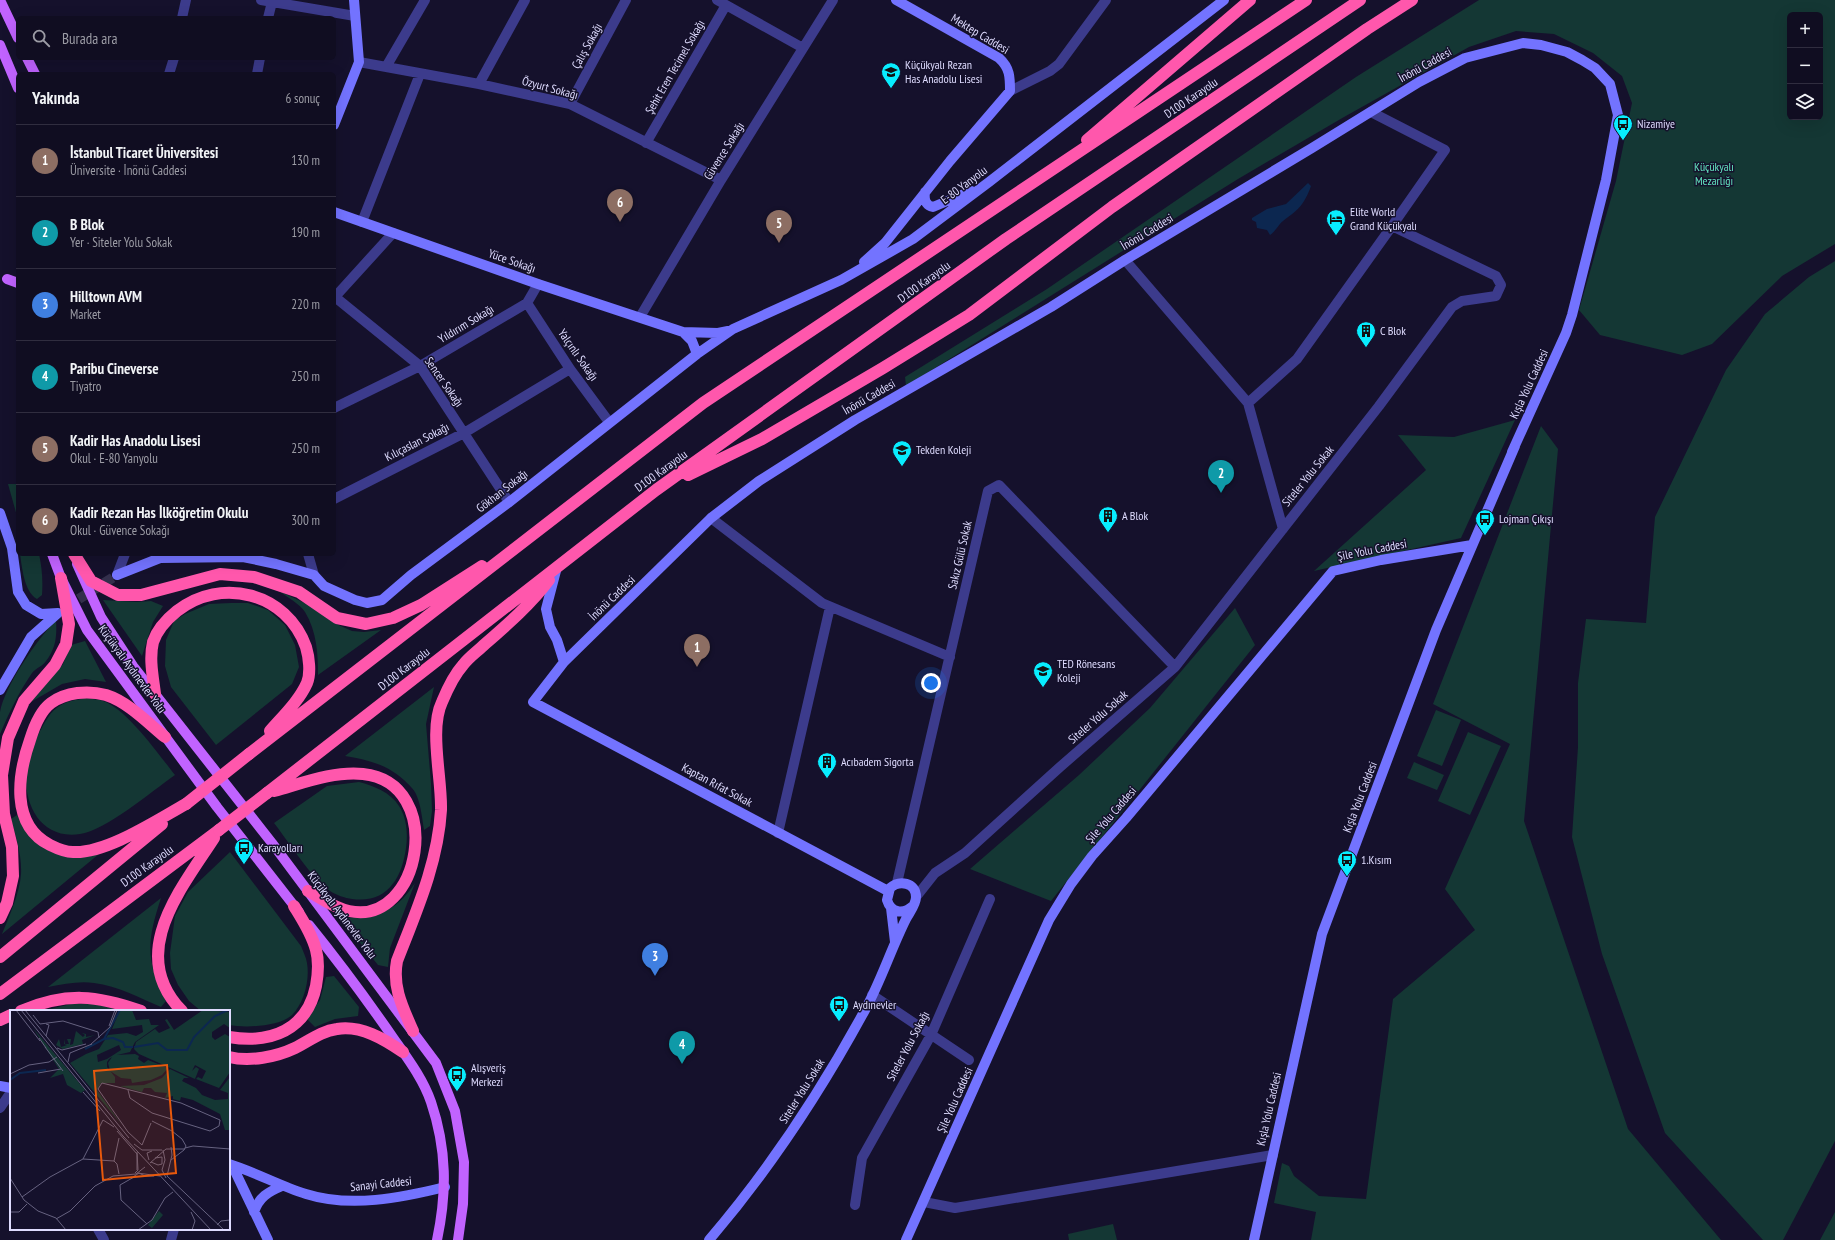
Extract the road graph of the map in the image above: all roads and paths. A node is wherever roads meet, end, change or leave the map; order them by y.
1 (0, 0) edge
2 (186, 0) edge
3 (261, 0) edge
4 (354, 0) edge
5 (425, 0) edge
6 (525, 0) edge
7 (626, 0) edge
8 (833, 0) edge
9 (896, 0) edge
10 (1106, 0) edge
11 (1224, 0) edge
12 (1250, 0) edge
13 (1306, 0) edge
14 (1360, 0) edge
15 (1366, 0) edge
16 (1412, 0) edge
17 (272, 2) junction
18 (721, 2) edge
19 (182, 16) edge
20 (268, 16) edge
21 (355, 16) junction
22 (1334, 19) junction
23 (16, 34) edge
24 (0, 45) edge
25 (803, 48) junction
26 (2, 55) edge
27 (28, 60) edge
28 (173, 60) edge
29 (260, 60) edge
30 (359, 62) junction
31 (386, 67) junction
32 (33, 72) edge
33 (170, 72) edge
34 (257, 72) edge
35 (420, 74) junction
36 (16, 84) edge
37 (478, 84) junction
38 (1010, 91) junction
39 (570, 104) junction
40 (337, 108) edge
41 (1371, 112) junction
42 (646, 143) junction
43 (1046, 175) junction
44 (721, 180) junction
45 (989, 182) junction
46 (924, 192) junction
47 (336, 213) edge
48 (362, 222) junction
49 (1392, 226) junction
50 (393, 233) junction
51 (1125, 260) junction
52 (850, 275) junction
53 (3, 279) edge
54 (16, 279) edge
55 (16, 282) edge
56 (538, 284) junction
57 (336, 296) edge
58 (336, 298) edge
59 (527, 303) junction
60 (640, 317) junction
61 (733, 329) junction
62 (683, 332) junction
63 (1566, 333) joint
64 (697, 354) junction
65 (420, 366) junction
66 (570, 369) junction
67 (1248, 403) junction
68 (336, 407) edge
69 (609, 422) junction
70 (464, 433) junction
71 (656, 490) junction
72 (336, 498) edge
73 (509, 502) junction
74 (0, 513) edge
75 (711, 518) junction
76 (552, 521) junction
77 (1283, 529) junction
78 (1472, 545) junction
79 (53, 556) edge
80 (74, 556) edge
81 (74, 556) edge
82 (124, 556) edge
83 (157, 556) edge
84 (309, 556) edge
85 (557, 567) junction
86 (314, 575) junction
87 (61, 578) junction
88 (830, 607) junction
89 (950, 657) junction
90 (564, 662) junction
91 (1175, 667) junction
92 (0, 690) edge
93 (155, 694) junction
94 (533, 702) joint
95 (165, 737) junction
96 (249, 754) junction
97 (267, 793) junction
98 (186, 804) junction
99 (219, 830) junction
100 (778, 833) junction
101 (896, 883) junction
102 (308, 891) junction
103 (888, 891) junction
104 (990, 899) dead end
105 (914, 902) junction
106 (294, 906) junction
107 (891, 908) junction
108 (0, 918) edge
109 (895, 942) junction
110 (0, 957) edge
111 (0, 994) edge
112 (872, 995) junction
113 (24, 1010) edge
114 (138, 1010) edge
115 (181, 1010) edge
116 (10, 1015) edge
117 (0, 1020) edge
118 (413, 1031) junction
119 (931, 1035) junction
120 (230, 1038) edge
121 (403, 1052) junction
122 (230, 1057) edge
123 (969, 1060) dead end
124 (0, 1086) edge
125 (10, 1088) edge
126 (10, 1093) edge
127 (0, 1108) edge
128 (1272, 1155) junction
129 (230, 1164) edge
130 (282, 1186) junction
131 (445, 1187) junction
132 (924, 1202) junction
133 (855, 1205) dead end
134 (254, 1212) junction
135 (99, 1230) edge
136 (174, 1230) edge
137 (104, 1240) edge
138 (171, 1240) edge
139 (268, 1240) edge
140 (437, 1240) edge
141 (458, 1240) edge
142 (709, 1240) edge
143 (906, 1240) edge
144 (1254, 1240) edge

1 - 23 main road
2 - 19 street
3 - 17 street
4 - 21 street
5 - 31 street
6 - 37 street
7 - 39 street, Çalış Sokağı
8 - 25 street, Güvence Sokağı
9 - 38 street, Mektep Caddesi
10 - 38 street
11 - 45 street, E-80 Yanyolu
12 - 43 highway
13 - 43 highway, D100 Karayolu
14 - 22 highway, D100 Karayolu
15 - 22 highway
16 - 71 highway
17 - 20 street
17 - 21 street
18 - 25 street
18 - 42 street, Şehit Eren Tecimel Sokağı
21 - 30 street
22 - 71 highway, D100 Karayolu
24 - 26 main road
25 - 44 street, Güvence Sokağı
26 - 36 main road
27 - 32 main road
28 - 33 street
29 - 34 street
30 - 31 street, Özyurt Sokağı
30 - 40 street
31 - 35 street, Özyurt Sokağı
35 - 37 street, Özyurt Sokağı
35 - 48 street
37 - 39 street, Özyurt Sokağı
38 - 46 street
39 - 42 street, Özyurt Sokağı
41 - 49 street
41 - 51 street, İnönü Caddesi
41 - 63 street, İnönü Caddesi
42 - 44 street, Özyurt Sokağı
43 - 76 highway, D100 Karayolu
44 - 60 street, Güvence Sokağı
45 - 46 street
45 - 52 street, E-80 Yanyolu
46 - 52 street
47 - 48 street, Yüce Sokağı
48 - 50 street, Yüce Sokağı
49 - 67 street
49 - 77 street, Siteler Yolu Sokak
50 - 56 street, Yüce Sokağı
50 - 57 street
51 - 67 street
51 - 75 street, İnönü Caddesi
52 - 61 street, E-80 Yanyolu
53 - 54 street
53 - 55 main road
56 - 59 street, Yıldırım Sokağı
56 - 60 street, Yüce Sokağı
58 - 65 street, Sencer Sokağı
59 - 65 street, Yıldırım Sokağı
59 - 66 street, Yalçınlı Sokağı
60 - 62 street, Yüce Sokağı
61 - 62 street, Yüce Sokağı
61 - 64 street, E-80 Yanyolu
62 - 64 street
63 - 78 street, Kışla Yolu Caddesi
64 - 69 street, Gökhan Sokağı
65 - 68 street, Yıldırım Sokağı
65 - 70 street, Sencer Sokağı
66 - 69 street, Yalçınlı Sokağı
66 - 70 street, Kılıçaslan Sokağı
67 - 77 street
69 - 73 street, Gökhan Sokağı
70 - 72 street, Kılıçaslan Sokağı
70 - 73 street, Sencer Sokağı
71 - 85 highway, D100 Karayolu
73 - 86 street, Gökhan Sokağı
74 - 92 street
75 - 88 street
75 - 90 street, İnönü Caddesi
76 - 80 highway
76 - 96 highway, D100 Karayolu
77 - 91 street, Siteler Yolu Sokak
78 - 128 street, Kışla Yolu Caddesi
78 - 132 street, Şile Yolu Caddesi
79 - 87 main road, Küçükyalı Aydınevler Yolu
81 - 93 main road, Küçükyalı Aydınevler Yolu
82 - 83 street
83 - 86 street
84 - 86 street
85 - 90 street
85 - 97 highway, D100 Karayolu
85 - 118 highway
87 - 95 main road, Küçükyalı Aydınevler Yolu
87 - 108 highway
88 - 89 street
88 - 100 street
89 - 91 street, Sakız Gülü Sokak
89 - 101 street, Sakız Gülü Sokak
90 - 94 street, İnönü Caddesi
91 - 105 street, Siteler Yolu Sokak
93 - 96 highway
93 - 102 main road, Küçükyalı Aydınevler Yolu
94 - 100 street, Kaptan Rıfat Sokak
95 - 98 highway
95 - 106 main road, Küçükyalı Aydınevler Yolu
96 - 98 highway, D100 Karayolu, bridge
97 - 99 highway, D100 Karayolu, bridge
97 - 102 highway
98 - 110 highway, D100 Karayolu
99 - 111 highway, D100 Karayolu
99 - 115 highway
100 - 103 street, Kaptan Rıfat Sokak
101 - 103 street
101 - 105 street
102 - 118 main road, Küçükyalı Aydınevler Yolu
103 - 107 street
104 - 119 street, Siteler Yolu Sokağı
105 - 107 street
105 - 109 street, Siteler Yolu Sokak
106 - 120 highway
106 - 121 main road, Küçükyalı Aydınevler Yolu
107 - 109 street
109 - 112 street, Siteler Yolu Sokak
112 - 119 street
112 - 142 street, Siteler Yolu Sokak
113 - 114 highway
116 - 117 highway
118 - 141 main road, Küçükyalı Aydınevler Yolu
119 - 123 street
119 - 133 street, Siteler Yolu Sokağı
121 - 122 highway
121 - 131 main road, Küçükyalı Aydınevler Yolu
124 - 125 street
126 - 127 street
128 - 132 street
128 - 144 street, Kışla Yolu Caddesi
129 - 130 street, Sanayi Caddesi
129 - 134 street
130 - 131 street, Sanayi Caddesi
130 - 134 street
131 - 140 main road, Küçükyalı Aydınevler Yolu
132 - 143 street, Şile Yolu Caddesi
134 - 139 street
135 - 137 street
136 - 138 street

